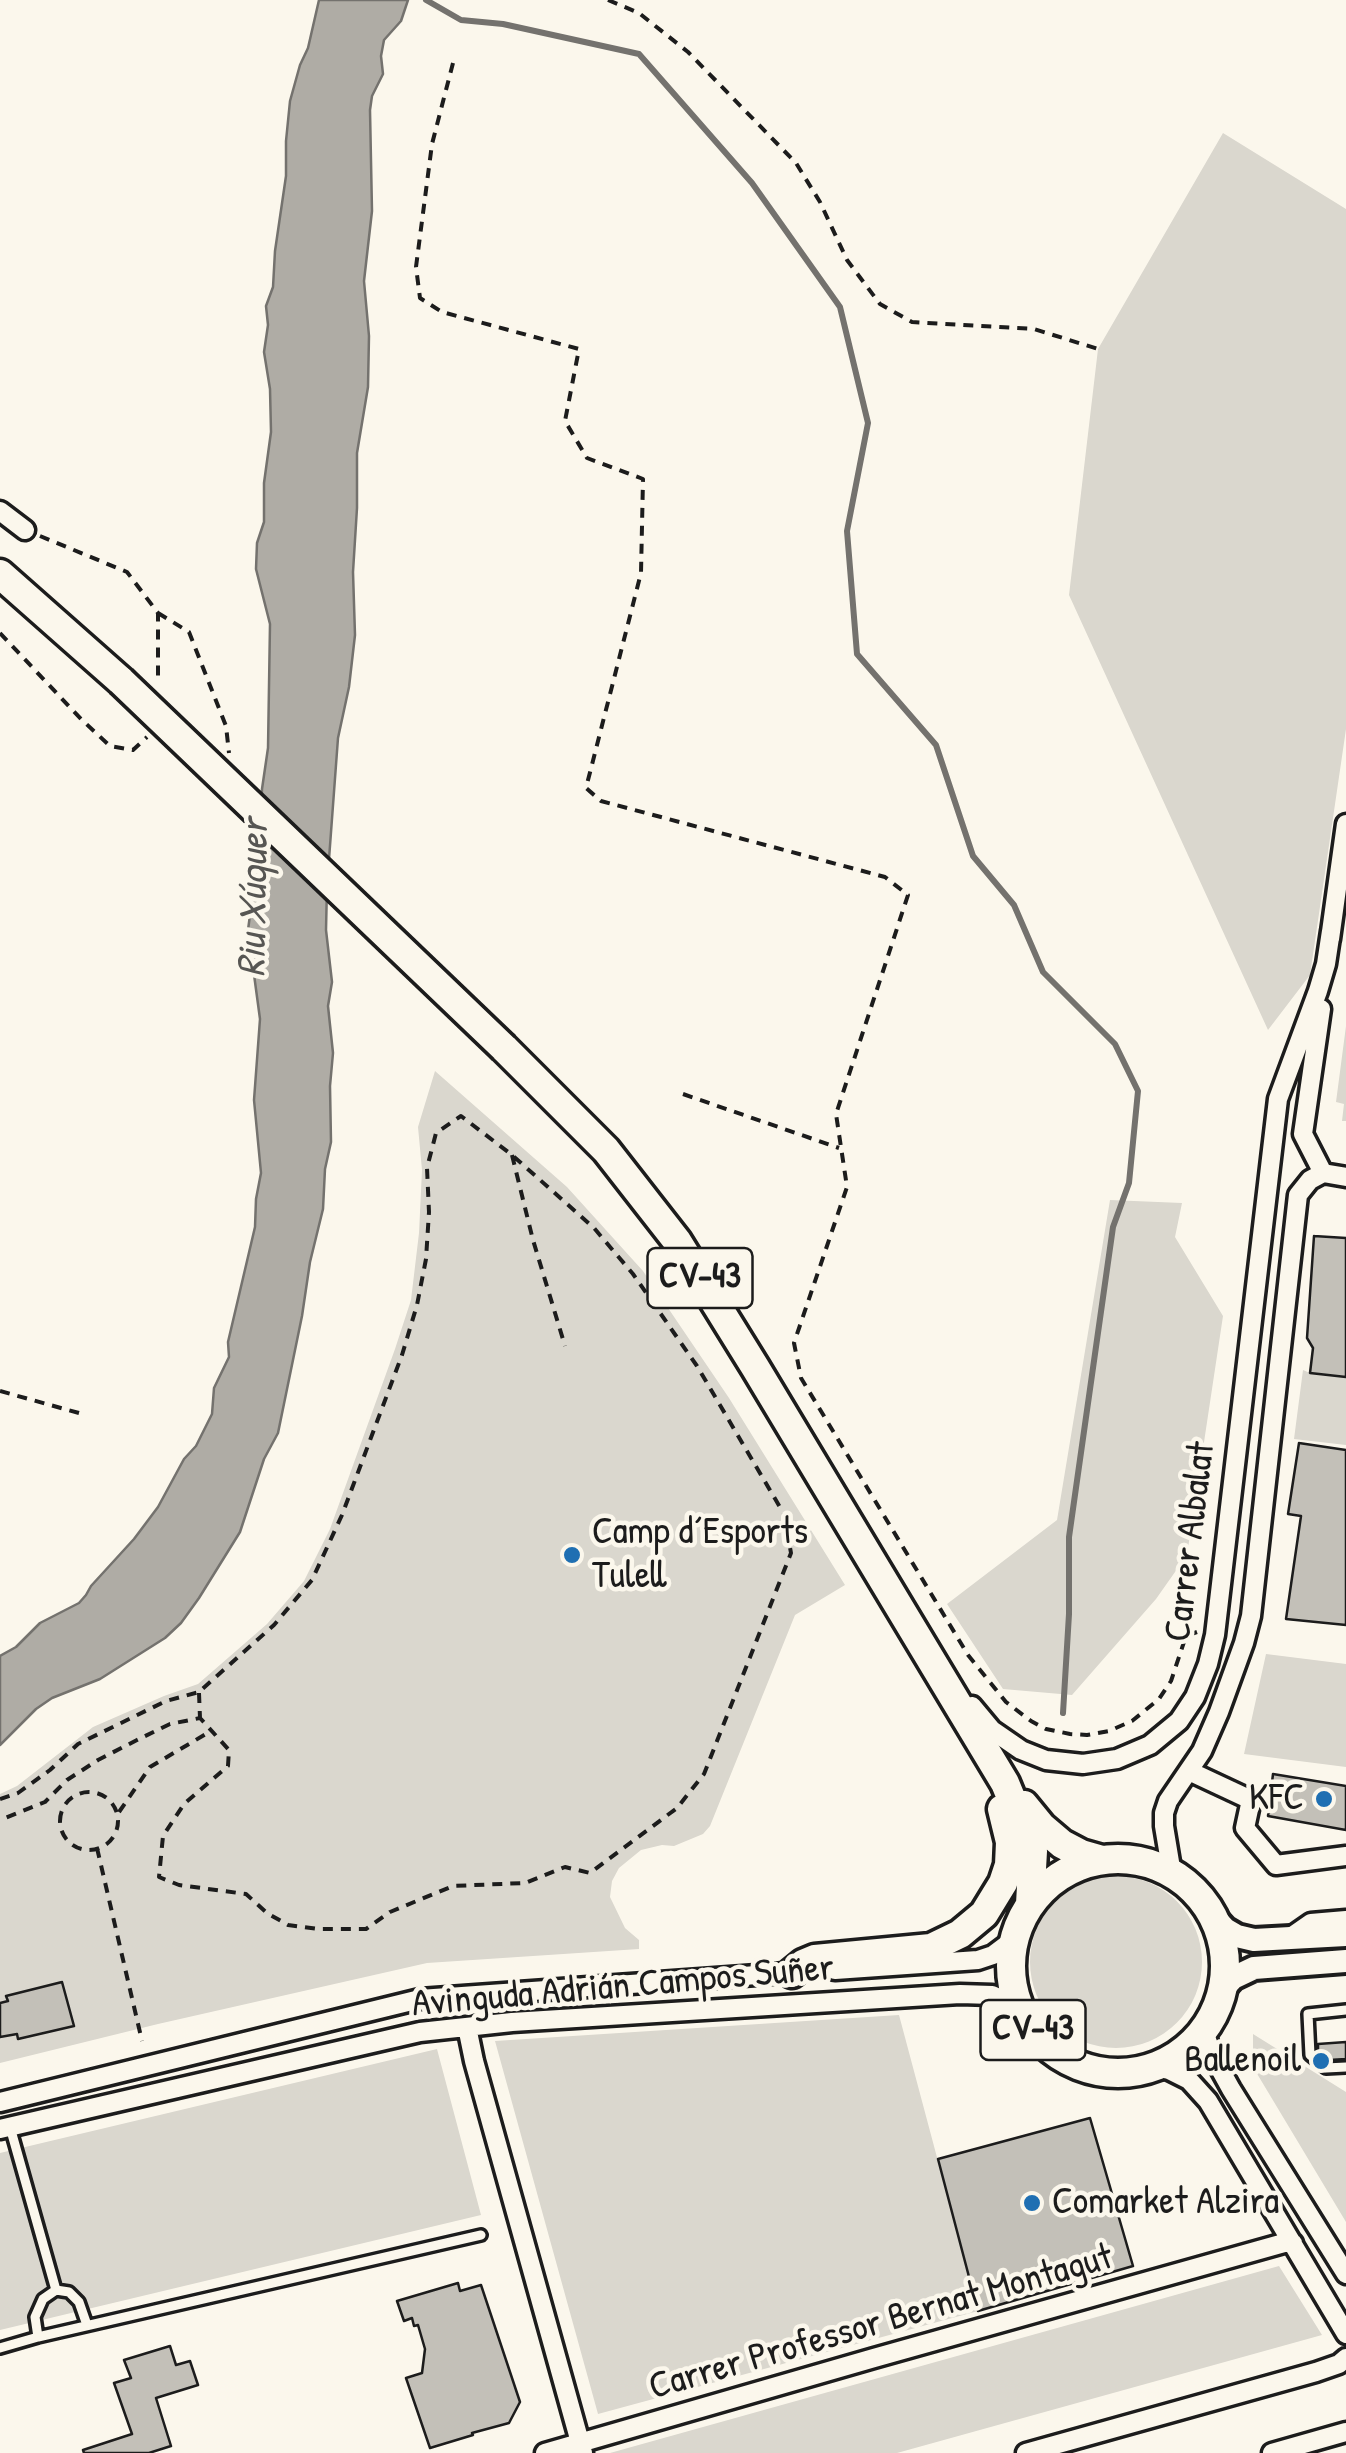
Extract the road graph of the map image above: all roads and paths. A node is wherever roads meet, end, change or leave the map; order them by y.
1 (608, 0) edge
2 (453, 63) dead end
3 (1098, 349) dead end
4 (0, 511) edge
5 (25, 530) joint
6 (0, 574) edge
7 (158, 613) junction
8 (0, 633) edge
9 (158, 683) dead end
10 (150, 734) dead end
11 (229, 753) dead end
12 (1346, 824) edge
13 (1332, 931) junction
14 (683, 1094) dead end
15 (840, 1148) junction
16 (512, 1155) junction
17 (1322, 1173) junction
18 (1346, 1178) edge
19 (565, 1346) dead end
20 (0, 1392) edge
21 (86, 1415) dead end
22 (858, 1538) junction
23 (915, 1633) junction
24 (1215, 1634) junction
25 (199, 1692) junction
26 (200, 1718) junction
27 (210, 1731) junction
28 (1189, 1771) junction
29 (1005, 1783) junction
30 (0, 1799) edge
31 (117, 1814) junction
32 (0, 1820) edge
33 (98, 1848) junction
34 (1346, 1856) edge
35 (1102, 1860) junction
36 (1172, 1874) junction
37 (1030, 1904) junction
38 (1214, 1918) junction
39 (1346, 1920) edge
40 (1346, 1935) edge
41 (1288, 1939) junction
42 (1014, 1940) junction
43 (1345, 1961) edge
44 (792, 1973) junction
45 (1222, 1990) junction
46 (1019, 2007) junction
47 (1346, 2010) edge
48 (466, 2027) junction
49 (1203, 2030) junction
50 (142, 2041) dead end
51 (1154, 2067) junction
52 (1346, 2067) edge
53 (0, 2102) edge
54 (5, 2128) edge
55 (480, 2235) dead end
56 (1293, 2243) junction
57 (1346, 2274) edge
58 (56, 2290) junction
59 (87, 2326) junction
60 (1346, 2334) edge
61 (38, 2338) junction
62 (0, 2348) edge
63 (1346, 2358) edge
64 (1346, 2432) edge
65 (582, 2448) edge
66 (545, 2453) edge
67 (1026, 2453) edge
68 (1272, 2453) edge

1 - 3 path
2 - 15 path
4 - 5 street
5 - 7 path
6 - 22 main road, CV-43, bridge
7 - 9 path
7 - 11 path
8 - 10 path
12 - 13 street, Carrer Albalat
13 - 17 street, Carrer Albalat
13 - 24 street, Carrer Albalat
14 - 15 path
15 - 24 path
16 - 19 path
16 - 25 path
16 - 27 path
17 - 18 street
17 - 28 street, Carrer Albalat
20 - 21 path
22 - 23 main road, CV-43
22 - 24 street, Carrer Albalat
23 - 29 main road, CV-43
23 - 44 main road
25 - 26 path
25 - 30 path
26 - 27 path
26 - 32 path
27 - 31 path
28 - 34 street
28 - 36 street, Carrer Albalat
29 - 35 main road, CV-43
29 - 37 main road, CV-43
31 - 33 path
31 - 33 path
33 - 50 path
35 - 36 main road, CV-43
35 - 37 main road, CV-43
36 - 38 main road, CV-43
37 - 42 main road, CV-43
38 - 41 main road
38 - 45 main road, CV-43
39 - 41 street
40 - 41 main road
42 - 44 street, Avinguda Adrián Campos Suñer
42 - 46 main road, CV-43
43 - 45 main road
44 - 53 street, Avinguda Adrián Campos Suñer
45 - 49 main road, CV-43
46 - 48 street, Avinguda Adrián Campos Suñer
46 - 51 main road, CV-43
47 - 52 lane
48 - 54 street, Avinguda Adrián Campos Suñer
48 - 65 street
49 - 51 main road, CV-43
49 - 57 street
51 - 56 street
54 - 58 lane
55 - 59 lane
56 - 60 street
56 - 65 street, Carrer Professor Bernat Montagut
58 - 59 lane
58 - 61 lane
59 - 61 lane
61 - 62 lane
63 - 67 street
64 - 68 street
65 - 66 street, Carrer Professor Bernat Montagut

